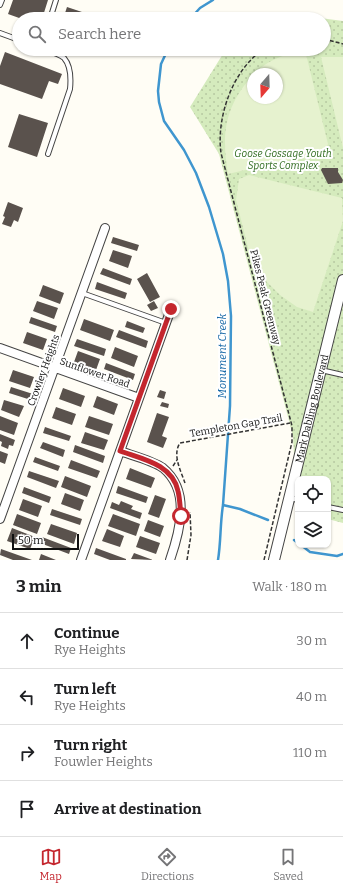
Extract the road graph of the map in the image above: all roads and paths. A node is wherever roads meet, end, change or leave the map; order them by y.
1 (2, 0) edge
2 (56, 0) edge
3 (0, 5) edge
4 (52, 12) edge
5 (0, 32) edge
6 (12, 37) edge
7 (331, 41) edge
8 (343, 44) edge
9 (59, 56) edge
10 (257, 56) edge
11 (48, 154) dead end
12 (105, 228) dead end
13 (343, 280) edge
14 (81, 293) junction
15 (171, 309) dead end
16 (166, 323) junction
17 (0, 348) edge
18 (54, 368) junction
19 (321, 370) junction
20 (343, 375) edge
21 (139, 398) junction
22 (291, 423) junction
23 (184, 442) dead end
24 (120, 451) junction
25 (294, 499) edge
26 (331, 508) edge
27 (343, 510) edge
28 (0, 519) edge
29 (81, 560) edge
30 (170, 560) edge
31 (264, 560) edge
32 (274, 560) edge

1 - 3 lane
2 - 4 lane
5 - 6 lane
7 - 8 path
9 - 11 lane
10 - 22 path, Pikes Peak Greenway
12 - 14 street, Crowley Heights
13 - 19 street, Mark Dabling Boulevard
14 - 16 lane
14 - 18 street, Crowley Heights
15 - 16 street
16 - 21 street
17 - 18 street, Sunflower Road
18 - 21 street, Sunflower Road
18 - 28 street, Crowley Heights
19 - 20 lane
19 - 25 street, Mark Dabling Boulevard
21 - 24 street
22 - 23 path, Templeton Gap Trail
22 - 31 path, Pikes Peak Greenway
24 - 29 street
24 - 30 street
25 - 32 street, Mark Dabling Boulevard
26 - 27 lane

